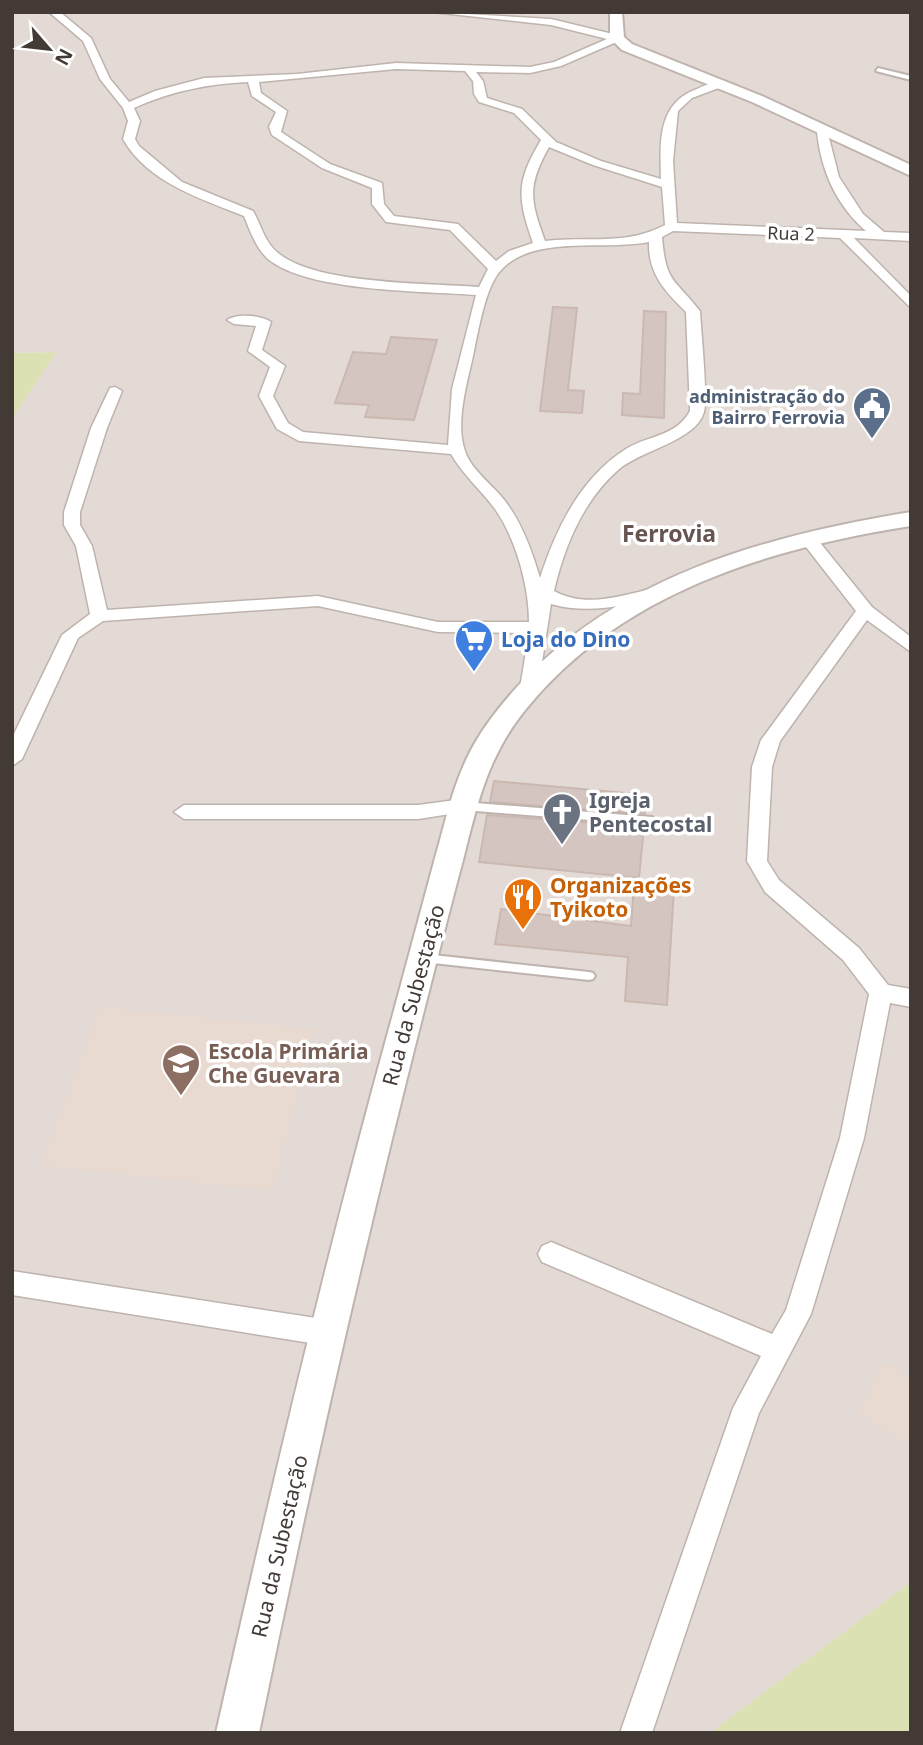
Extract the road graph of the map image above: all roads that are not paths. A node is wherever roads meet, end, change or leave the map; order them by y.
1 (54, 12) edge
2 (437, 12) edge
3 (616, 12) edge
4 (617, 38) junction
5 (878, 70) dead end
6 (470, 71) junction
7 (253, 78) junction
8 (911, 78) edge
9 (720, 84) junction
10 (128, 107) junction
11 (823, 132) junction
12 (546, 141) junction
13 (911, 171) edge
14 (667, 185) junction
15 (671, 228) junction
16 (844, 235) junction
17 (881, 236) junction
18 (911, 237) edge
19 (656, 238) junction
20 (540, 244) junction
21 (495, 268) junction
22 (483, 291) junction
23 (911, 304) edge
24 (234, 320) dead end
25 (115, 391) dead end
26 (456, 450) junction
27 (911, 519) edge
28 (807, 538) junction
29 (663, 591) junction
30 (542, 592) junction
31 (866, 611) junction
32 (99, 616) junction
33 (539, 628) junction
34 (911, 646) edge
35 (529, 688) junction
36 (12, 759) edge
37 (463, 806) junction
38 (184, 812) dead end
39 (652, 821) dead end
40 (423, 958) junction
41 (589, 976) dead end
42 (881, 992) junction
43 (911, 998) edge
44 (551, 1254) dead end
45 (12, 1283) edge
46 (329, 1333) junction
47 (778, 1350) junction
48 (237, 1733) edge
49 (636, 1733) edge

1 - 10 street
2 - 4 street
3 - 4 street
4 - 6 street
4 - 9 street
5 - 8 lane
6 - 7 street
6 - 12 street
7 - 10 street
7 - 21 street
9 - 11 street
9 - 14 street
10 - 22 street
11 - 13 street
11 - 17 street
12 - 14 street
12 - 20 street
14 - 15 street
15 - 16 street, Rua 2
15 - 19 street
16 - 17 street, Rua 2
16 - 23 street
17 - 18 street, Rua 2
19 - 20 street
19 - 30 street
20 - 21 street
21 - 22 street
22 - 26 street
24 - 26 street
25 - 32 street
26 - 33 street
27 - 28 street, Rua da Subestação
28 - 29 street, Rua da Subestação
28 - 31 street
29 - 30 street
29 - 35 street, Rua da Subestação
30 - 33 street
31 - 34 street
31 - 42 street
32 - 33 street
32 - 36 street
33 - 35 street
35 - 37 street, Rua da Subestação
37 - 38 street
37 - 39 lane
37 - 40 street, Rua da Subestação
40 - 41 lane
40 - 46 street, Rua da Subestação
42 - 43 street
42 - 47 street
44 - 47 street
45 - 46 street
46 - 48 street, Rua da Subestação
47 - 49 street

